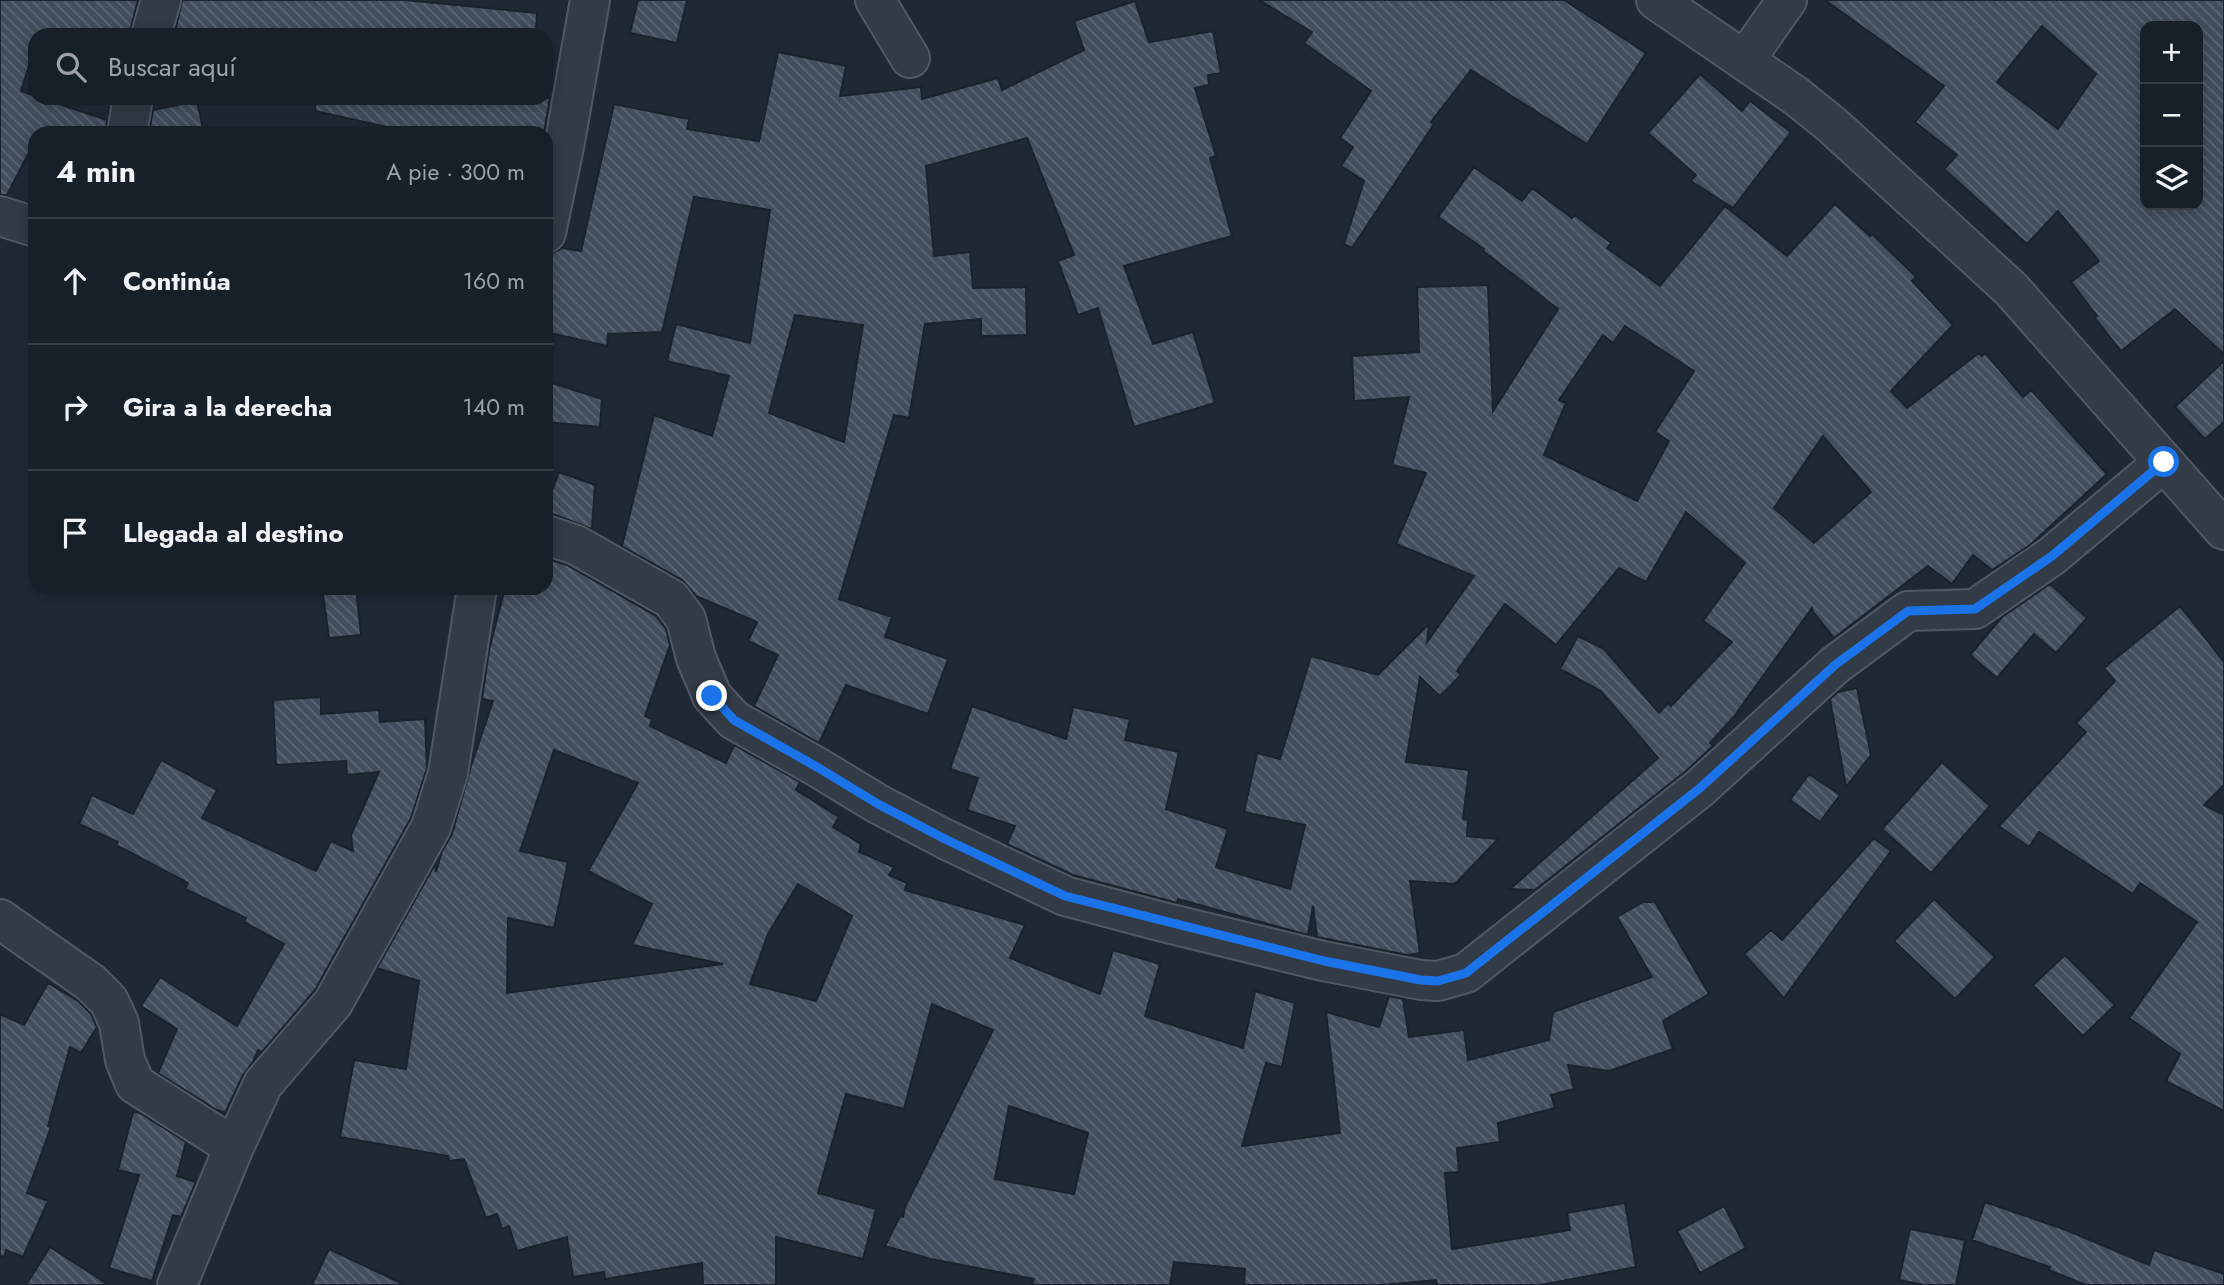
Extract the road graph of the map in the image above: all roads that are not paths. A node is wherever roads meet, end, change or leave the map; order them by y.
1 (161, 0) edge
2 (590, 0) edge
3 (875, 0) edge
4 (1656, 0) edge
5 (1787, 0) edge
6 (153, 28) edge
7 (910, 58) dead end
8 (1745, 60) junction
9 (132, 105) edge
10 (128, 126) edge
11 (553, 200) edge
12 (0, 216) edge
13 (28, 225) edge
14 (2164, 462) junction
15 (2224, 530) edge
16 (553, 537) edge
17 (476, 595) edge
18 (1, 919) edge
19 (234, 1147) junction
20 (177, 1285) edge

1 - 6 street
2 - 11 street
3 - 7 street
4 - 8 street
5 - 8 street
8 - 14 street
9 - 10 street
12 - 13 street
14 - 15 street
14 - 16 street
17 - 19 street
18 - 19 street
19 - 20 street

